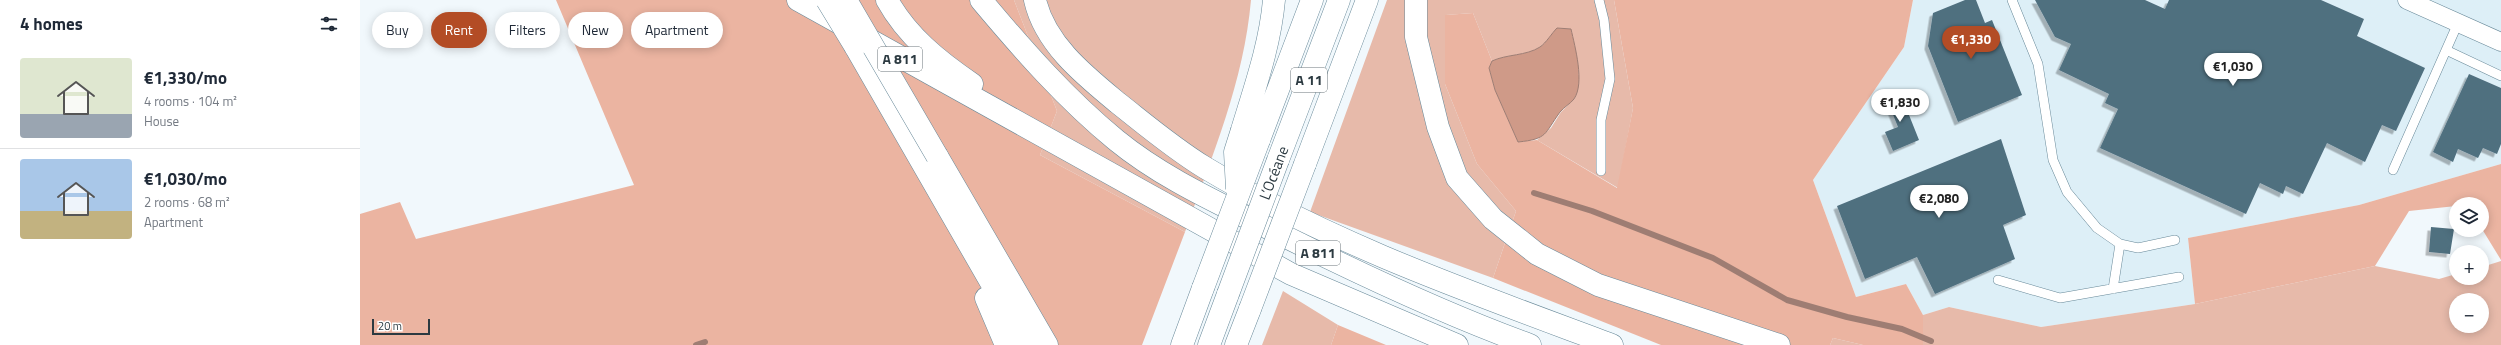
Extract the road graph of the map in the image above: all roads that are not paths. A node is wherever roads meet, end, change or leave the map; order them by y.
1 (798, 0) edge
2 (827, 0) edge
3 (846, 0) edge
4 (887, 0) edge
5 (981, 0) edge
6 (1035, 0) edge
7 (1274, 0) edge
8 (1312, 0) edge
9 (1339, 0) edge
10 (1367, 0) edge
11 (1416, 0) edge
12 (1599, 0) edge
13 (2012, 0) edge
14 (2407, 0) edge
15 (2458, 23) junction
16 (2501, 42) edge
17 (2446, 50) junction
18 (2501, 76) edge
19 (1004, 115) junction
20 (1251, 135) junction
21 (927, 155) junction
22 (2393, 170) dead end
23 (1600, 171) dead end
24 (2175, 240) dead end
25 (2120, 244) junction
26 (983, 269) junction
27 (2179, 277) dead end
28 (1998, 280) dead end
29 (2113, 289) junction
30 (1006, 345) edge
31 (1027, 345) edge
32 (1047, 345) edge
33 (1182, 345) edge
34 (1209, 345) edge
35 (1236, 345) edge
36 (1457, 345) edge
37 (1530, 345) edge
38 (1612, 345) edge
39 (1779, 345) edge

1 - 19 highway, A 811
2 - 21 highway, bridge
3 - 21 highway, bridge
4 - 19 highway
5 - 37 highway, A 811
6 - 38 highway
7 - 20 highway
8 - 20 highway, L’Océane / A 11
9 - 34 highway, L’Océane / A 11, bridge
10 - 35 highway, bridge
11 - 39 highway
12 - 23 lane
13 - 25 lane
14 - 15 street
15 - 16 street
15 - 17 lane
17 - 18 lane
17 - 22 lane
19 - 36 highway, A 811
20 - 33 highway, L’Océane / A 11, bridge
21 - 26 highway
21 - 32 highway
24 - 25 lane
25 - 29 lane
26 - 30 highway
26 - 31 highway
27 - 29 lane
28 - 29 lane

